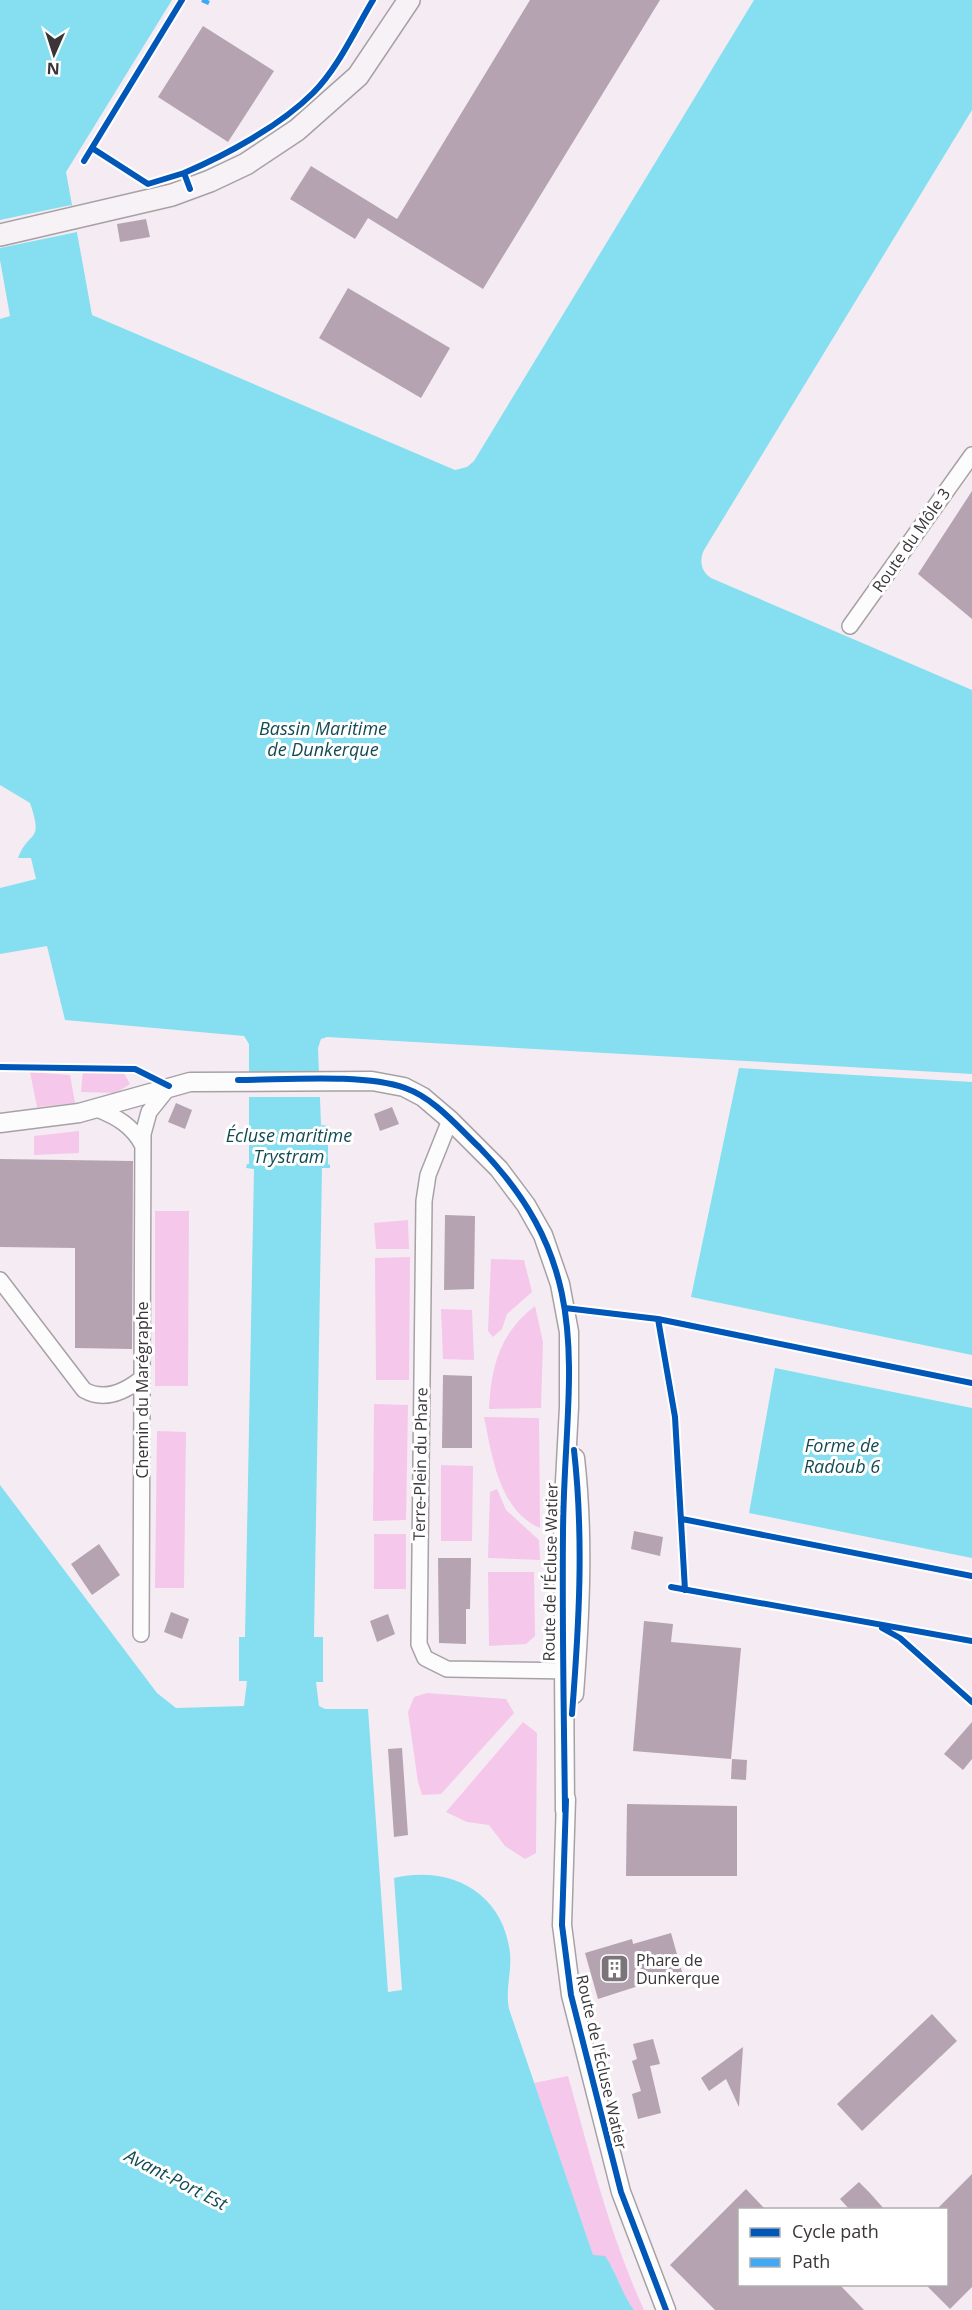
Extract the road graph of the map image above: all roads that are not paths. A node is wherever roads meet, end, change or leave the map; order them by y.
1 (409, 0) edge
2 (0, 235) edge
3 (972, 455) edge
4 (850, 626) dead end
5 (169, 1086) junction
6 (97, 1109) junction
7 (450, 1120) junction
8 (0, 1123) edge
9 (142, 1146) junction
10 (0, 1280) edge
11 (142, 1378) junction
12 (141, 1634) dead end
13 (569, 1671) junction
14 (666, 2310) edge

1 - 2 main road
3 - 4 street, Route du Môle 3
5 - 6 street, Route de l'Écluse Watier
5 - 7 street, Route de l'Écluse Watier
5 - 9 street, Chemin du Marégraphe
6 - 8 street, Route de l'Écluse Watier
6 - 9 street
7 - 13 street, Route de l'Écluse Watier
7 - 13 street, Terre-Plein du Phare
9 - 11 street, Chemin du Marégraphe
10 - 11 street
11 - 12 street, Chemin du Marégraphe
13 - 14 street, Route de l'Écluse Watier

